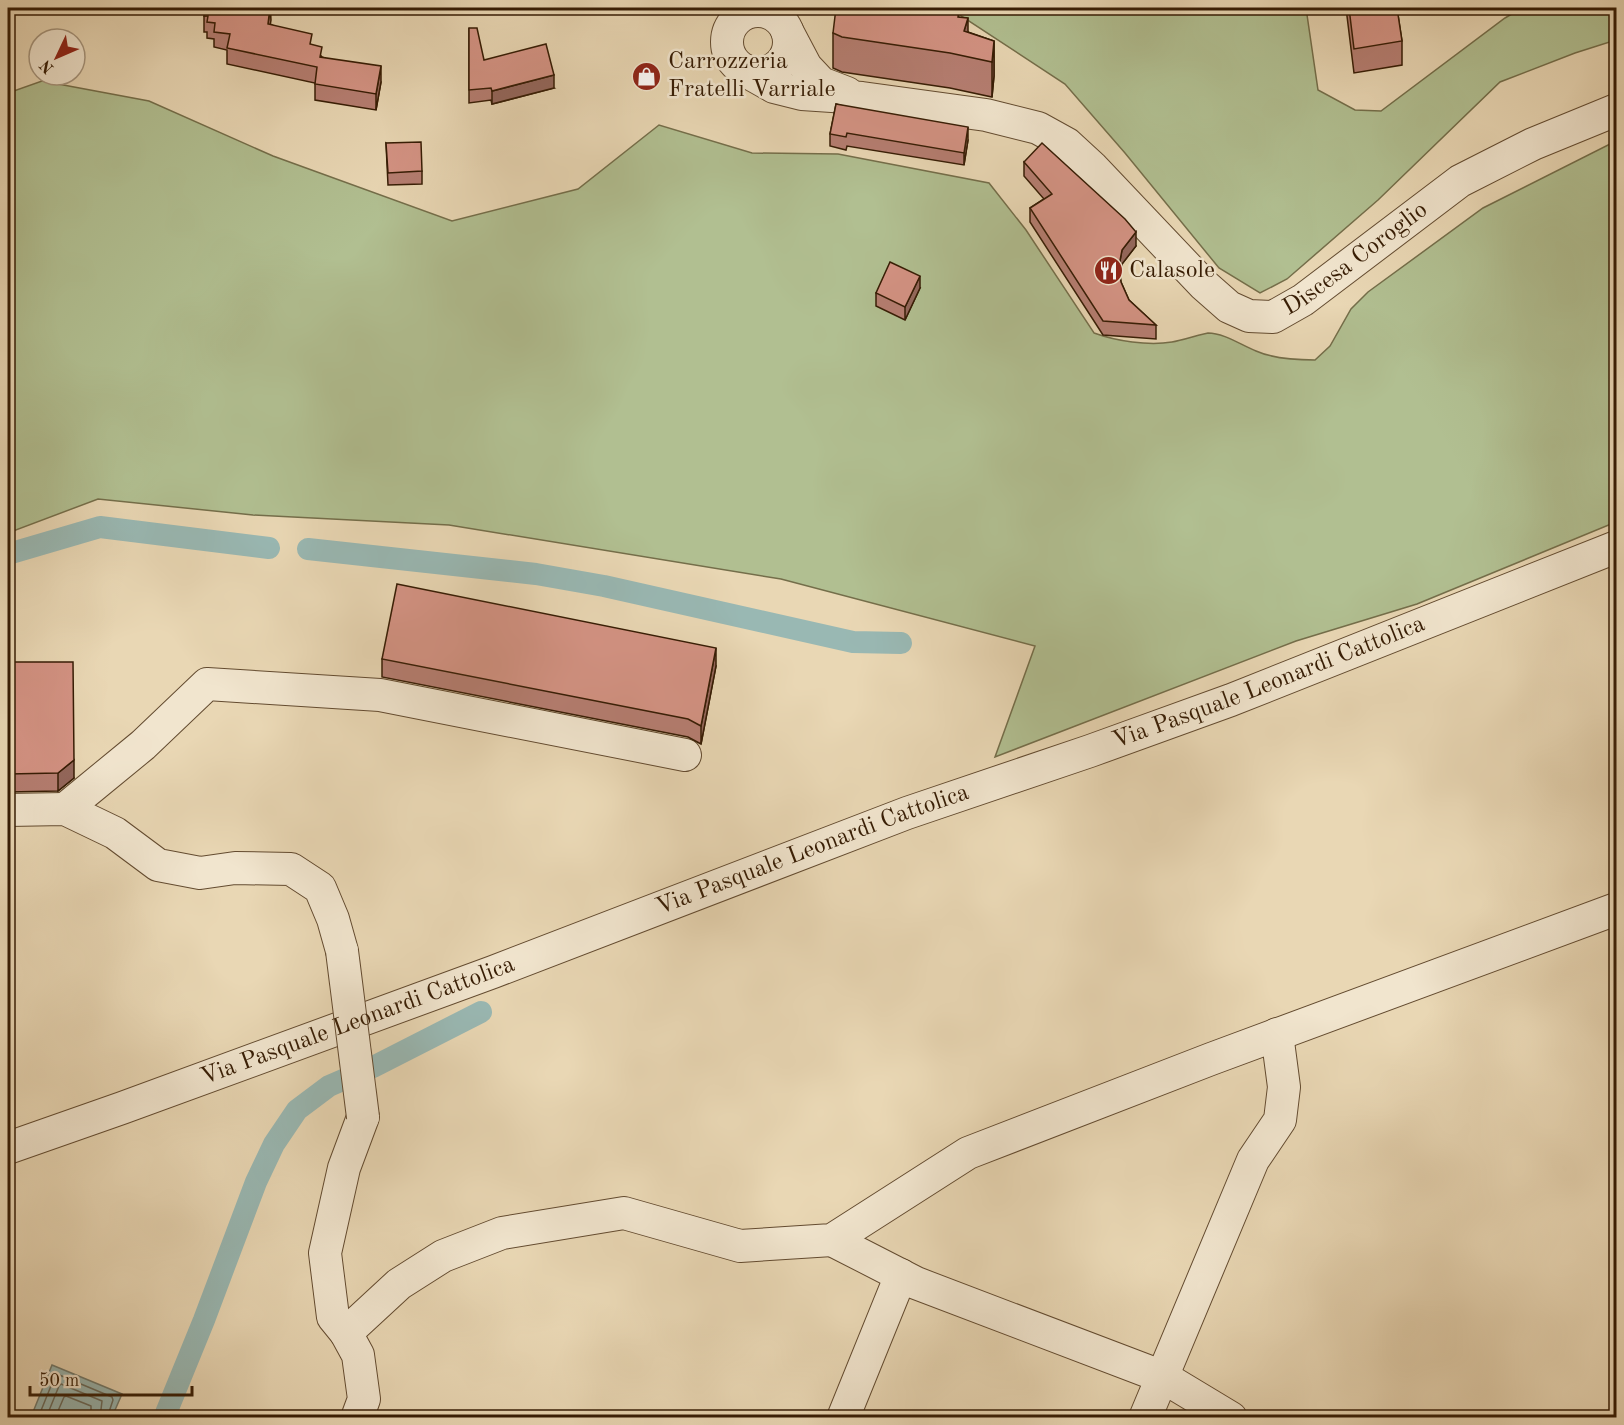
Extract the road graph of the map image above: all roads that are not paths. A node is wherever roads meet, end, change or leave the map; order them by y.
1 (734, 17) edge
2 (779, 18) edge
3 (744, 70) junction
4 (862, 99) junction
5 (1617, 110) edge
6 (1617, 547) edge
7 (686, 755) dead end
8 (65, 809) junction
9 (8, 810) edge
10 (1617, 909) edge
11 (1277, 1034) junction
12 (8, 1148) edge
13 (832, 1240) junction
14 (901, 1275) junction
15 (346, 1333) junction
16 (1163, 1377) junction
17 (357, 1418) edge
18 (843, 1418) edge
19 (1145, 1418) edge
20 (1231, 1418) edge

1 - 2 street
1 - 3 street
2 - 3 street
2 - 4 street, Discesa Coroglio
3 - 4 street, Discesa Coroglio
4 - 5 street, Discesa Coroglio
6 - 12 street, Via Pasquale Leonardi Cattolica
7 - 8 street
8 - 9 street
8 - 15 street, bridge
10 - 11 street
11 - 13 street
11 - 16 street
13 - 14 street
13 - 15 street
14 - 16 street
14 - 18 street
15 - 17 street
16 - 19 street
16 - 20 street

